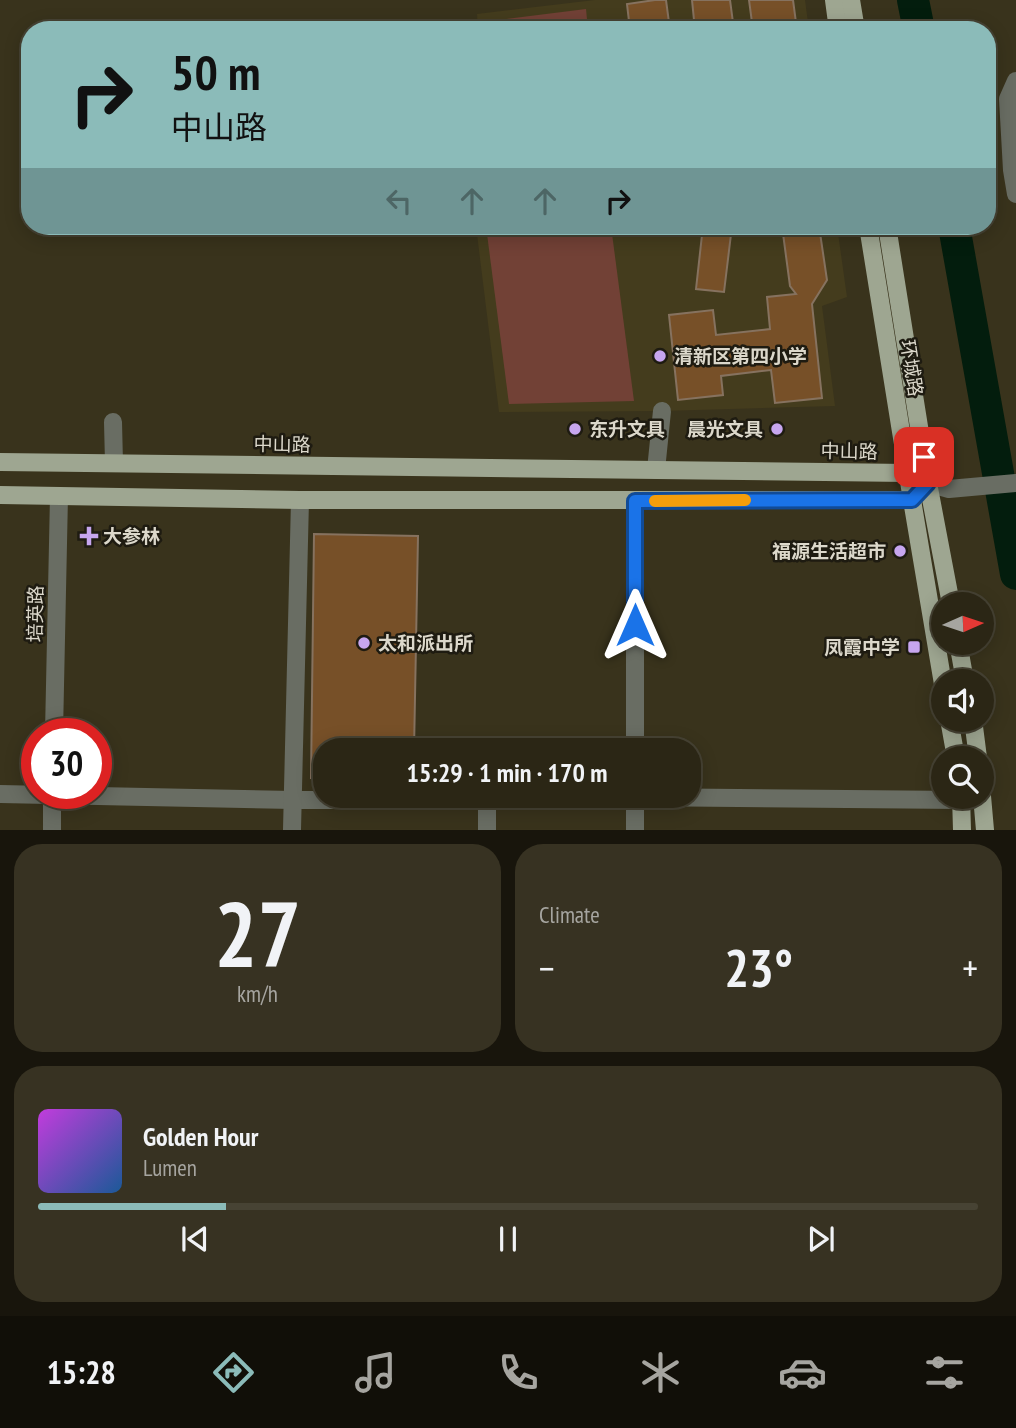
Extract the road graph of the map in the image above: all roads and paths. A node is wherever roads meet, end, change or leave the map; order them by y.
1 (834, 0) edge
2 (851, 0) edge
3 (837, 21) edge
4 (854, 21) edge
5 (1016, 81) edge
6 (1016, 194) edge
7 (869, 235) edge
8 (888, 235) edge
9 (662, 411) dead end
10 (113, 422) dead end
11 (0, 462) edge
12 (114, 463) junction
13 (656, 470) junction
14 (908, 473) junction
15 (1016, 482) edge
16 (928, 483) junction
17 (0, 495) edge
18 (59, 496) junction
19 (300, 500) junction
20 (912, 500) junction
21 (635, 501) junction
22 (949, 592) edge
23 (940, 669) edge
24 (54, 718) edge
25 (635, 738) edge
26 (0, 794) edge
27 (21, 794) edge
28 (112, 795) edge
29 (701, 797) edge
30 (931, 798) edge
31 (293, 800) junction
32 (313, 800) edge
33 (488, 808) edge
34 (635, 808) edge
35 (52, 809) edge
36 (961, 809) edge
37 (983, 809) edge
38 (52, 830) edge
39 (292, 830) edge
40 (487, 830) edge
41 (635, 830) edge
42 (962, 830) edge
43 (985, 830) edge

1 - 3 main road
2 - 4 main road
5 - 6 street
7 - 14 main road, 环城路
8 - 16 main road, 环城路
9 - 13 street
10 - 12 street
11 - 12 main road, 中山路
12 - 13 main road, 中山路
13 - 14 main road, 中山路
14 - 16 main road, 中山路
14 - 20 main road, 环城路
15 - 16 street
16 - 20 main road
16 - 22 main road, 环城路
17 - 18 main road
18 - 19 main road
18 - 24 street, 培英路
19 - 21 main road
19 - 31 street
20 - 21 main road
20 - 23 main road, 环城路
21 - 25 street
26 - 27 street
28 - 31 street
29 - 30 street
31 - 32 street
31 - 39 street
33 - 40 street
34 - 41 street
35 - 38 street
36 - 42 main road
37 - 43 main road

